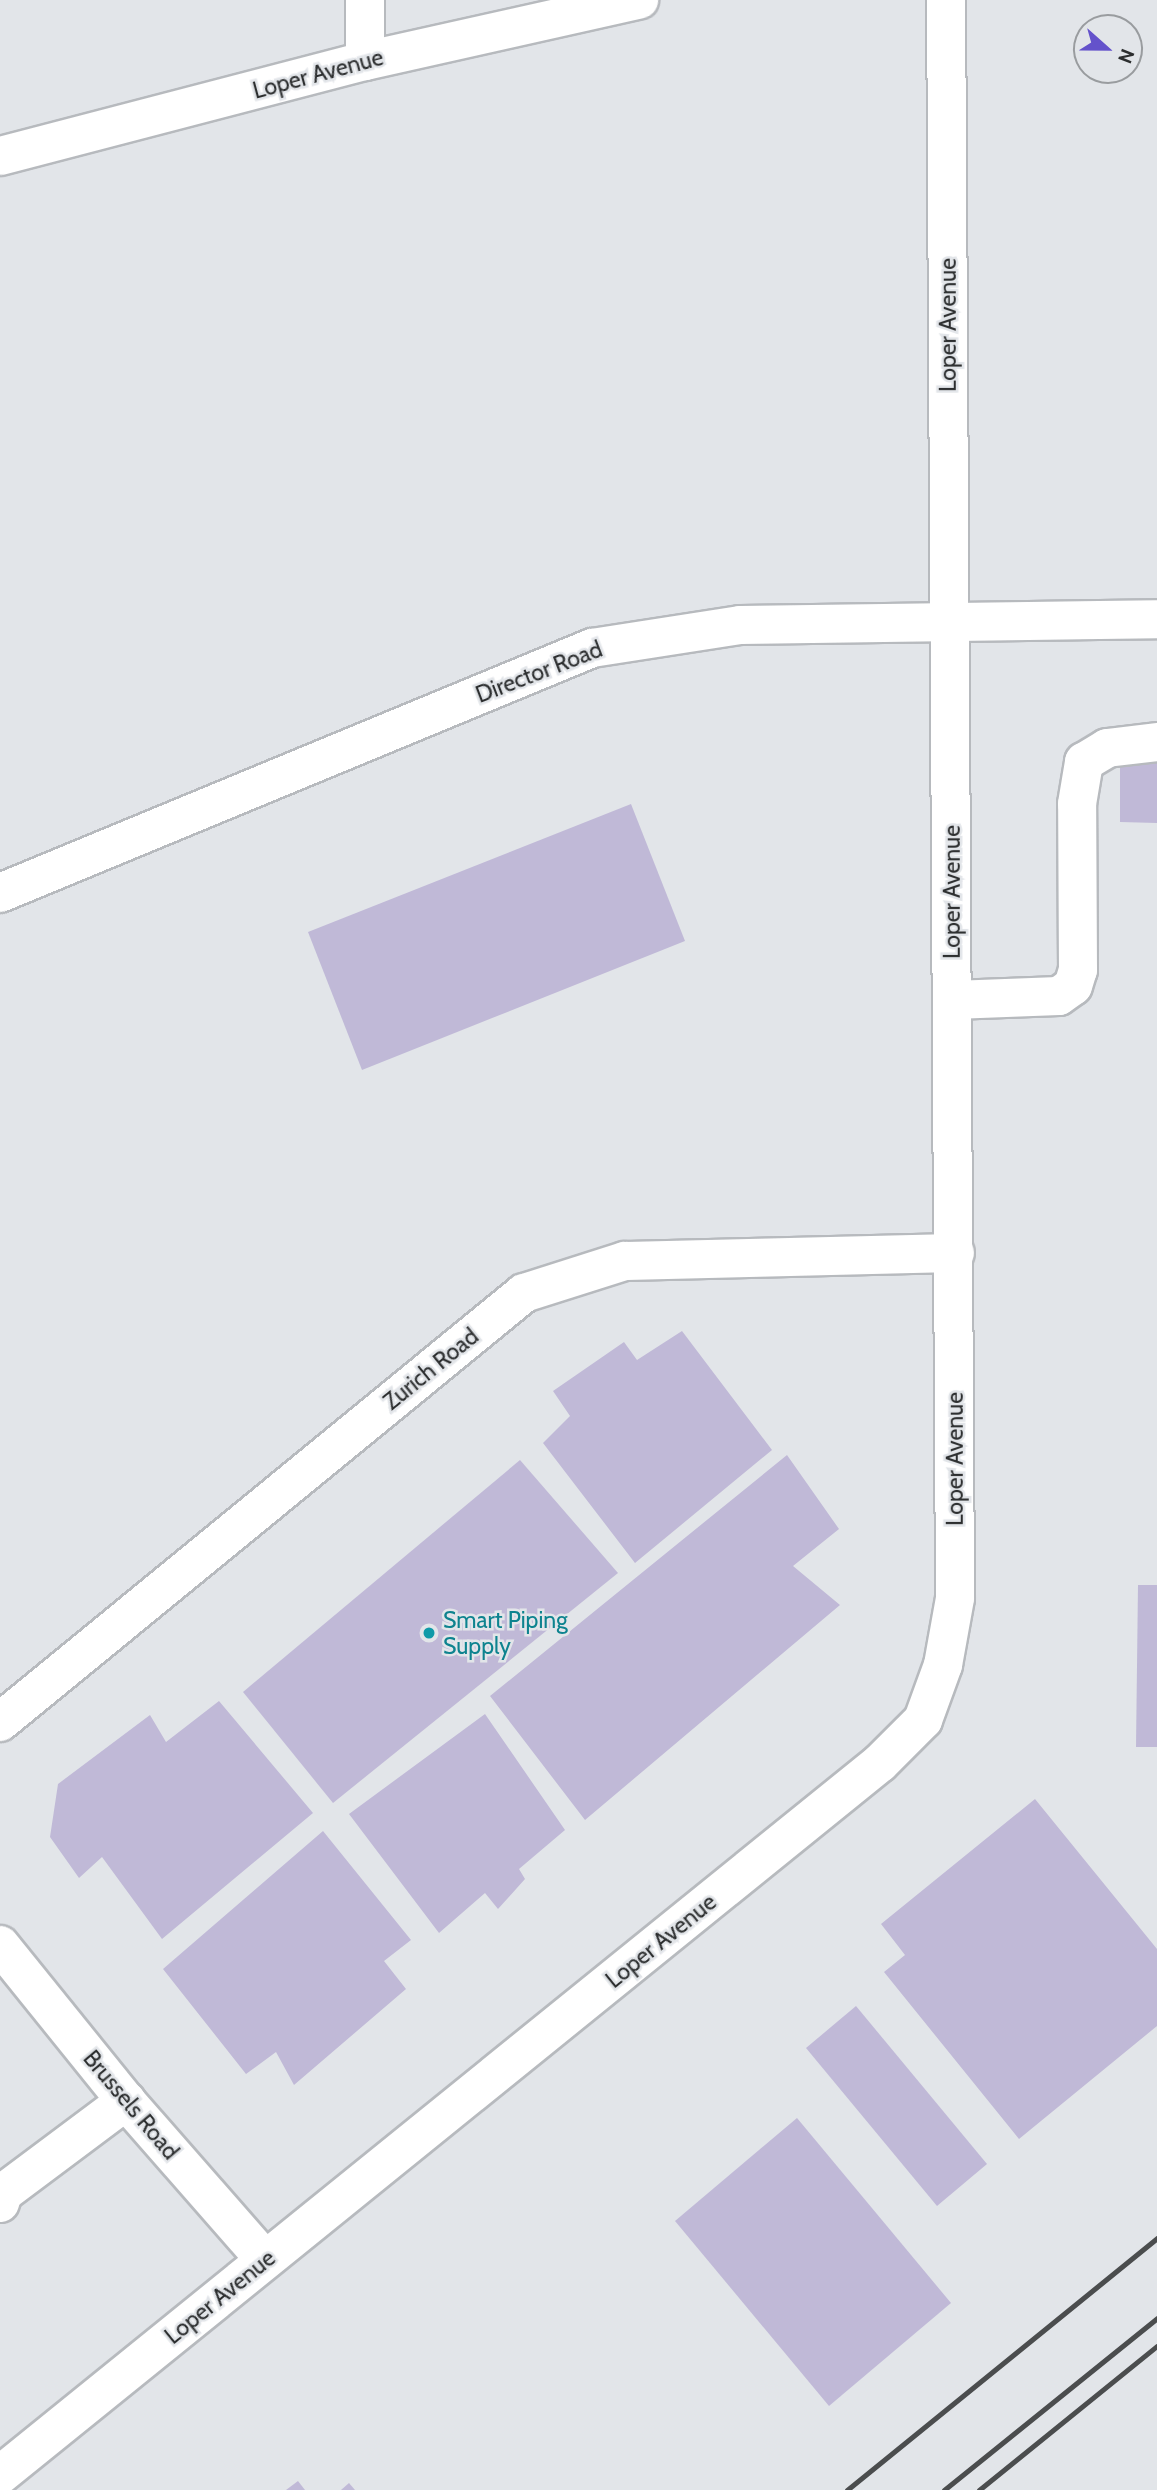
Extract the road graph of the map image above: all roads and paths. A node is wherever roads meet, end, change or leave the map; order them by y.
1 (365, 0) edge
2 (639, 0) edge
3 (946, 0) edge
4 (365, 61) junction
5 (0, 156) edge
6 (1157, 620) edge
7 (950, 621) junction
8 (1157, 742) edge
9 (0, 893) edge
10 (953, 1000) junction
11 (955, 1253) junction
12 (0, 1722) edge
13 (0, 1945) edge
14 (125, 2101) junction
15 (1, 2195) edge
16 (265, 2260) junction
17 (0, 2475) edge

1 - 4 street
2 - 4 street, Loper Avenue
3 - 7 street, Loper Avenue
4 - 5 street, Loper Avenue
6 - 7 street, Director Road
7 - 9 street, Director Road
7 - 10 street, Loper Avenue
8 - 10 street
10 - 11 street, Loper Avenue
11 - 12 street, Zurich Road
11 - 16 street, Loper Avenue
13 - 14 street, Brussels Road
14 - 15 street
14 - 16 street, Brussels Road
16 - 17 street, Loper Avenue

